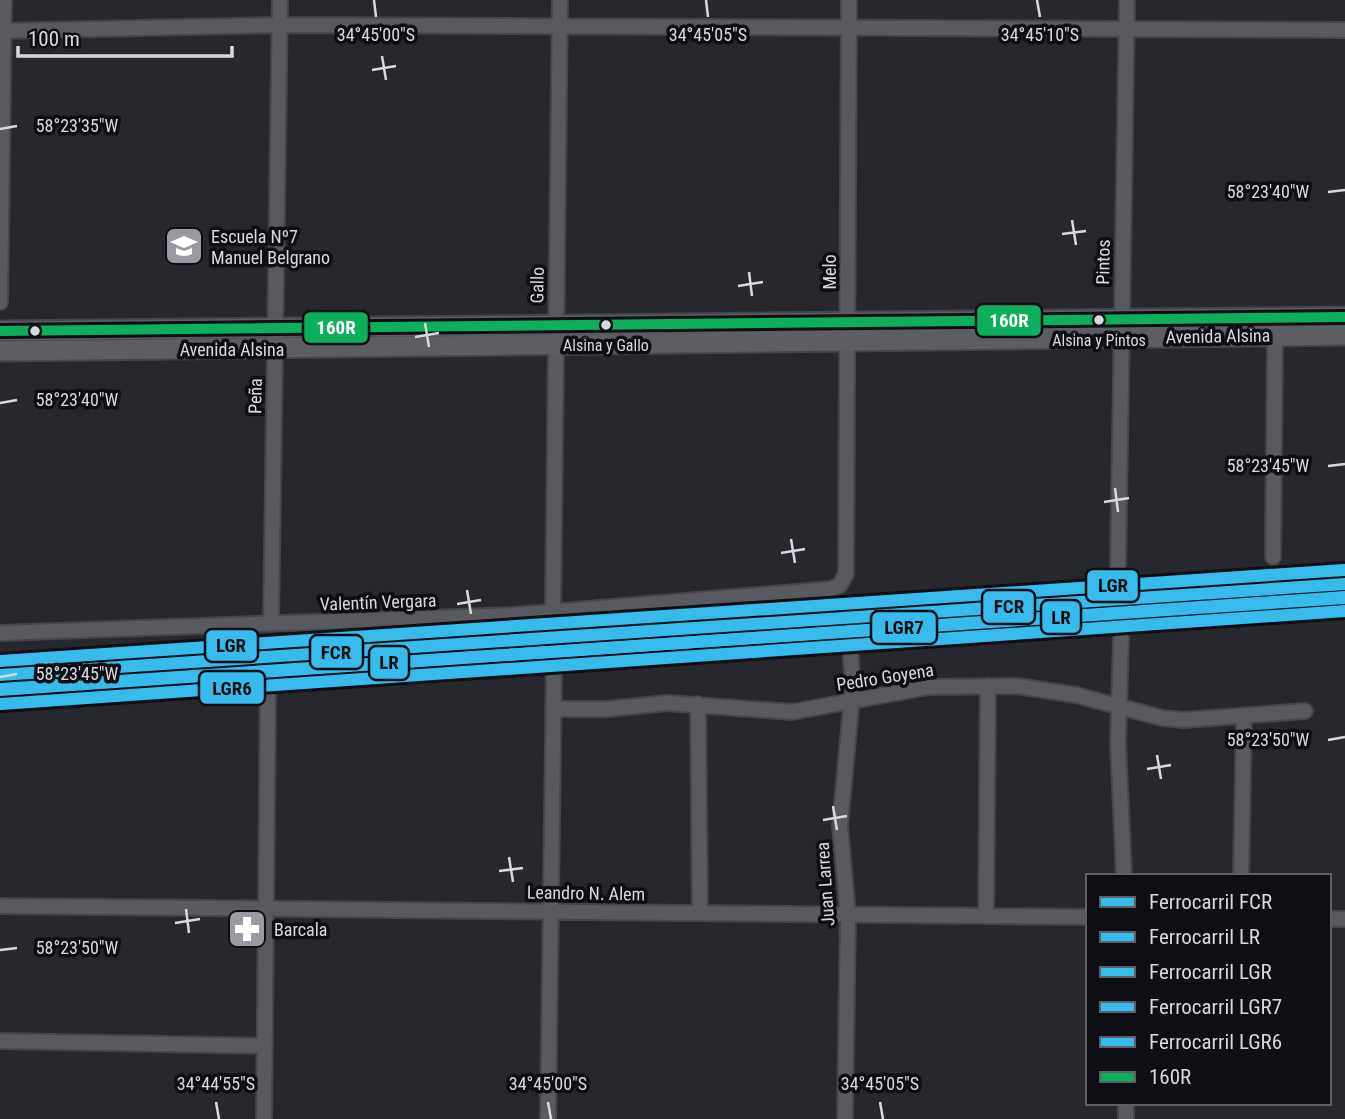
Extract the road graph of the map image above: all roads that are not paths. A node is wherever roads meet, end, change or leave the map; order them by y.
1 (4, 0) edge
2 (280, 0) edge
3 (560, 0) edge
4 (849, 0) edge
5 (1127, 0) edge
6 (279, 24) junction
7 (559, 26) junction
8 (849, 26) junction
9 (1126, 28) junction
10 (1345, 30) edge
11 (2, 31) edge
12 (0, 302) edge
13 (1345, 317) edge
14 (1122, 328) junction
15 (847, 329) junction
16 (0, 331) edge
17 (556, 335) junction
18 (1345, 335) edge
19 (1275, 336) junction
20 (275, 340) junction
21 (0, 351) edge
22 (1273, 558) dead end
23 (1118, 567) dead end
24 (841, 585) joint
25 (553, 612) junction
26 (271, 624) junction
27 (0, 633) edge
28 (1121, 638) dead end
29 (850, 647) dead end
30 (554, 668) dead end
31 (988, 686) junction
32 (268, 688) dead end
33 (851, 702) junction
34 (698, 704) junction
35 (1118, 705) junction
36 (553, 709) junction
37 (1305, 711) dead end
38 (1244, 716) junction
39 (1124, 874) edge
40 (1241, 874) edge
41 (0, 906) edge
42 (268, 909) junction
43 (550, 912) junction
44 (700, 913) junction
45 (848, 915) junction
46 (986, 916) junction
47 (1086, 917) edge
48 (0, 1041) edge
49 (265, 1046) junction
50 (264, 1119) edge
51 (548, 1119) edge
52 (845, 1119) edge

1 - 11 street
2 - 6 street, Peña
3 - 7 street, Gallo
4 - 8 street, Melo
5 - 9 street, Pintos
6 - 7 street
6 - 11 street
6 - 20 street, Peña
7 - 8 street
7 - 17 street, Gallo
8 - 9 street
8 - 15 street, Melo
9 - 10 street
9 - 14 street, Pintos
11 - 12 street
13 - 14 main road, Avenida Alsina
14 - 15 main road, Avenida Alsina
14 - 19 main road, Avenida Alsina
14 - 23 street, Pintos
15 - 17 main road, Avenida Alsina
15 - 24 street, Melo
16 - 20 main road, Avenida Alsina
17 - 20 main road, Avenida Alsina
17 - 25 street, Gallo
18 - 19 main road, Avenida Alsina
19 - 22 street
20 - 21 main road, Avenida Alsina
20 - 26 street, Peña
24 - 25 street, Valentín Vergara
25 - 26 street, Valentín Vergara
26 - 27 street, Valentín Vergara
28 - 35 street
29 - 33 street, Juan Larrea
30 - 36 street
31 - 33 street, Pedro Goyena
31 - 35 street, Pedro Goyena
31 - 46 street
32 - 42 street
33 - 34 street, Pedro Goyena
33 - 45 street, Juan Larrea
34 - 36 street, Pedro Goyena
34 - 44 street
35 - 38 street, Pedro Goyena
35 - 39 street
36 - 43 street
37 - 38 street, Pedro Goyena
38 - 40 street
41 - 42 street, Leandro N. Alem
42 - 43 street, Leandro N. Alem
42 - 49 street
43 - 44 street, Leandro N. Alem
43 - 51 street
44 - 45 street, Leandro N. Alem
45 - 46 street, Leandro N. Alem
45 - 52 street, Juan Larrea
46 - 47 street, Leandro N. Alem
48 - 49 street
49 - 50 street

